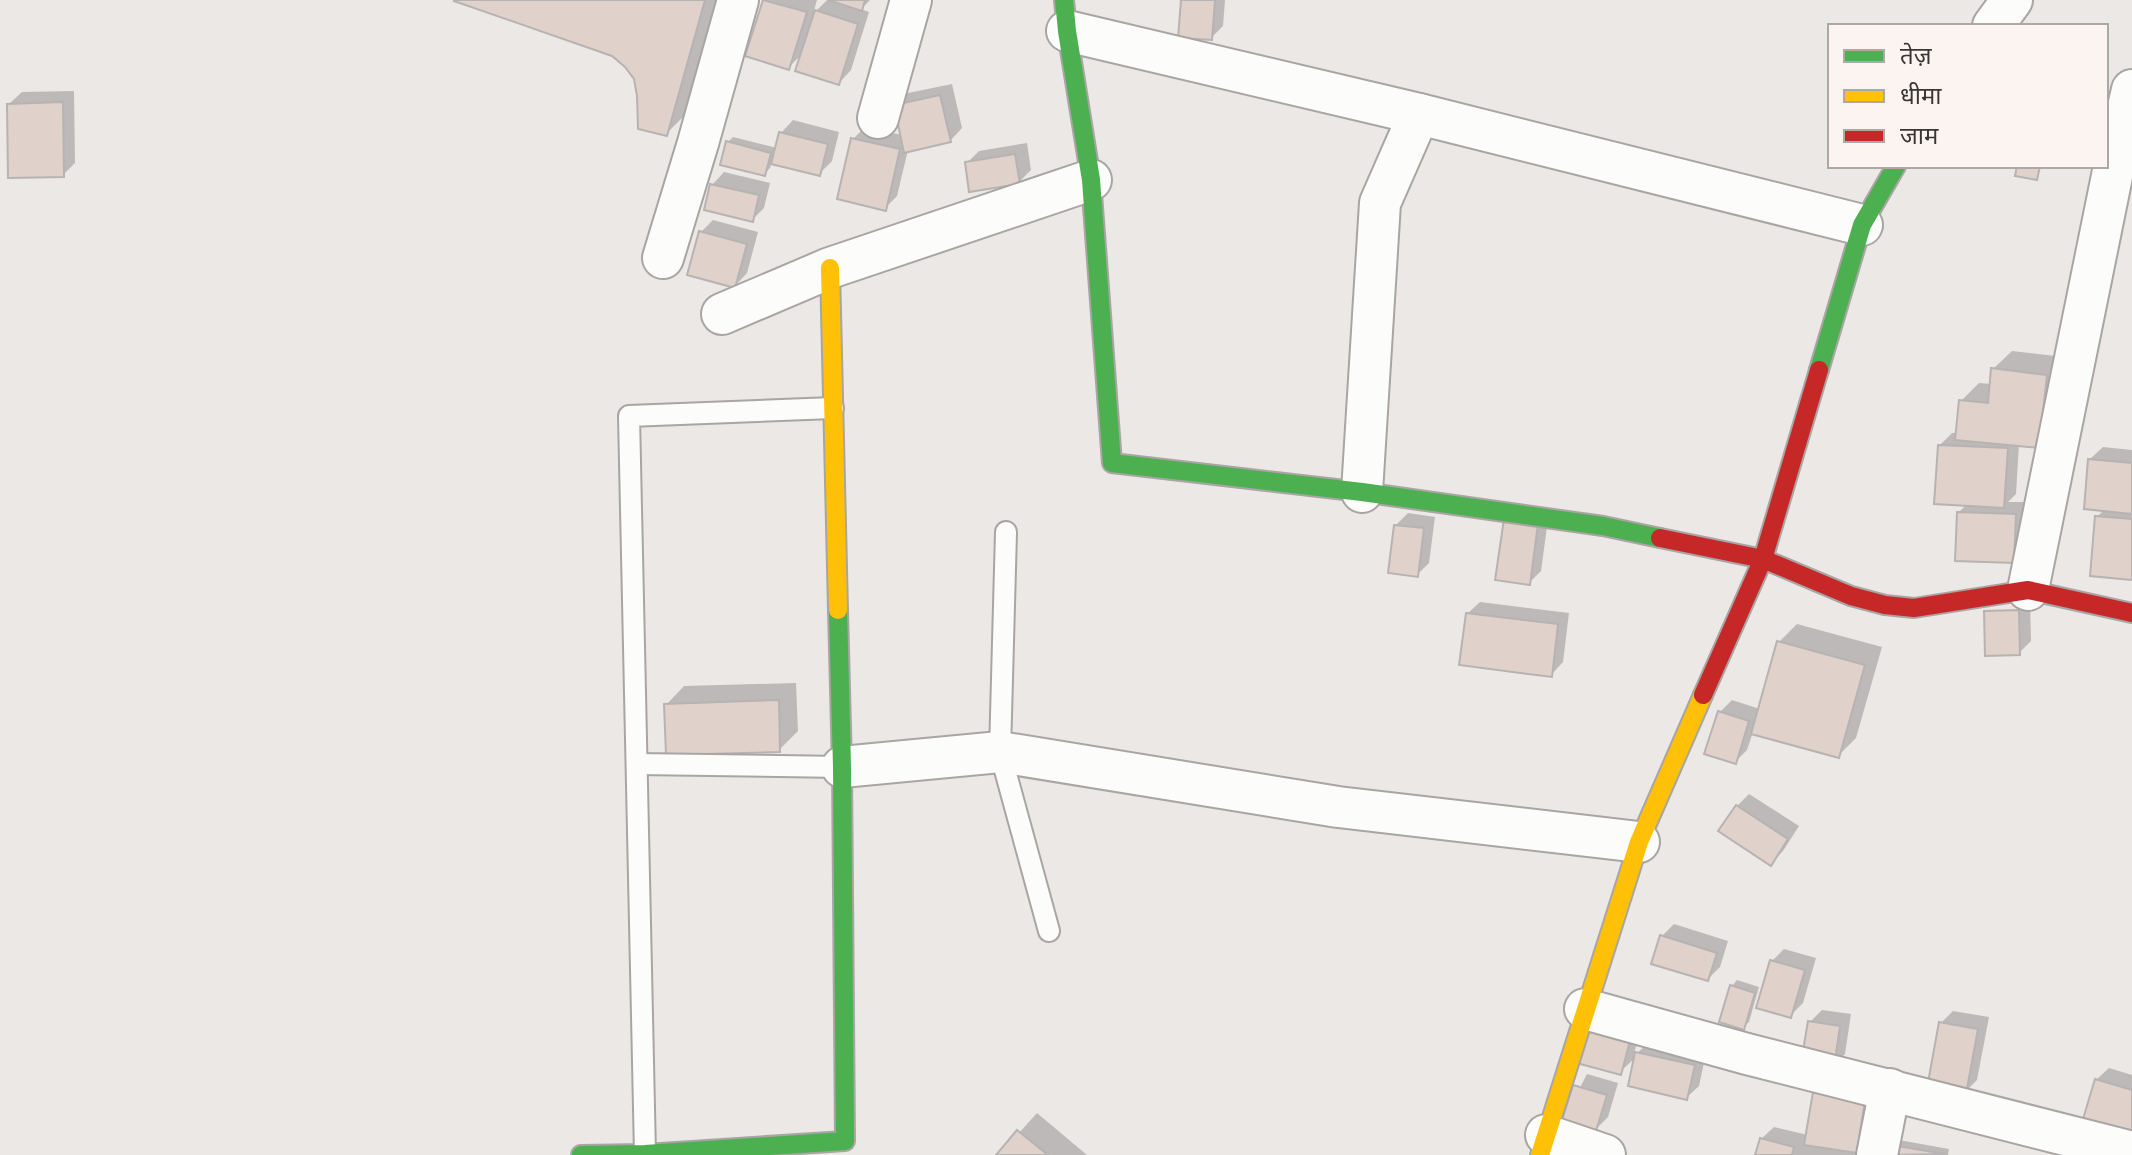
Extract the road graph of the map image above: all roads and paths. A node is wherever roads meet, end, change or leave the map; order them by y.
1 (738, 0) edge
2 (911, 0) edge
3 (2012, 0) edge
4 (1065, 15) edge
5 (1994, 24) edge
6 (2132, 90) edge
7 (1419, 114) junction
8 (878, 118) dead end
9 (1895, 168) edge
10 (1091, 180) junction
11 (1862, 225) junction
12 (663, 258) dead end
13 (830, 268) junction
14 (722, 314) dead end
15 (833, 408) junction
16 (1362, 492) junction
17 (1006, 532) dead end
18 (1763, 559) junction
19 (2028, 590) junction
20 (2132, 613) edge
21 (1000, 752) junction
22 (637, 764) junction
23 (842, 767) junction
24 (1639, 842) junction
25 (1049, 931) dead end
26 (1585, 1009) junction
27 (1890, 1089) junction
28 (1543, 1145) edge
29 (2132, 1152) edge
30 (645, 1154) edge
31 (581, 1155) edge
32 (1605, 1155) edge
33 (1877, 1155) edge

1 - 12 street
2 - 8 street
3 - 5 street
4 - 7 street
4 - 10 street
6 - 19 street
7 - 11 street
7 - 16 street
9 - 11 street
10 - 13 street
10 - 16 street
11 - 18 street
13 - 14 street
13 - 15 street
15 - 22 lane
15 - 23 street
16 - 18 street
17 - 21 lane
18 - 19 street
18 - 24 street
19 - 20 street
21 - 23 street
21 - 24 street
21 - 25 lane
22 - 23 lane
22 - 30 lane
23 - 30 street
24 - 26 street
26 - 27 street
26 - 28 street
27 - 29 street
27 - 33 street
28 - 32 street
30 - 31 street

